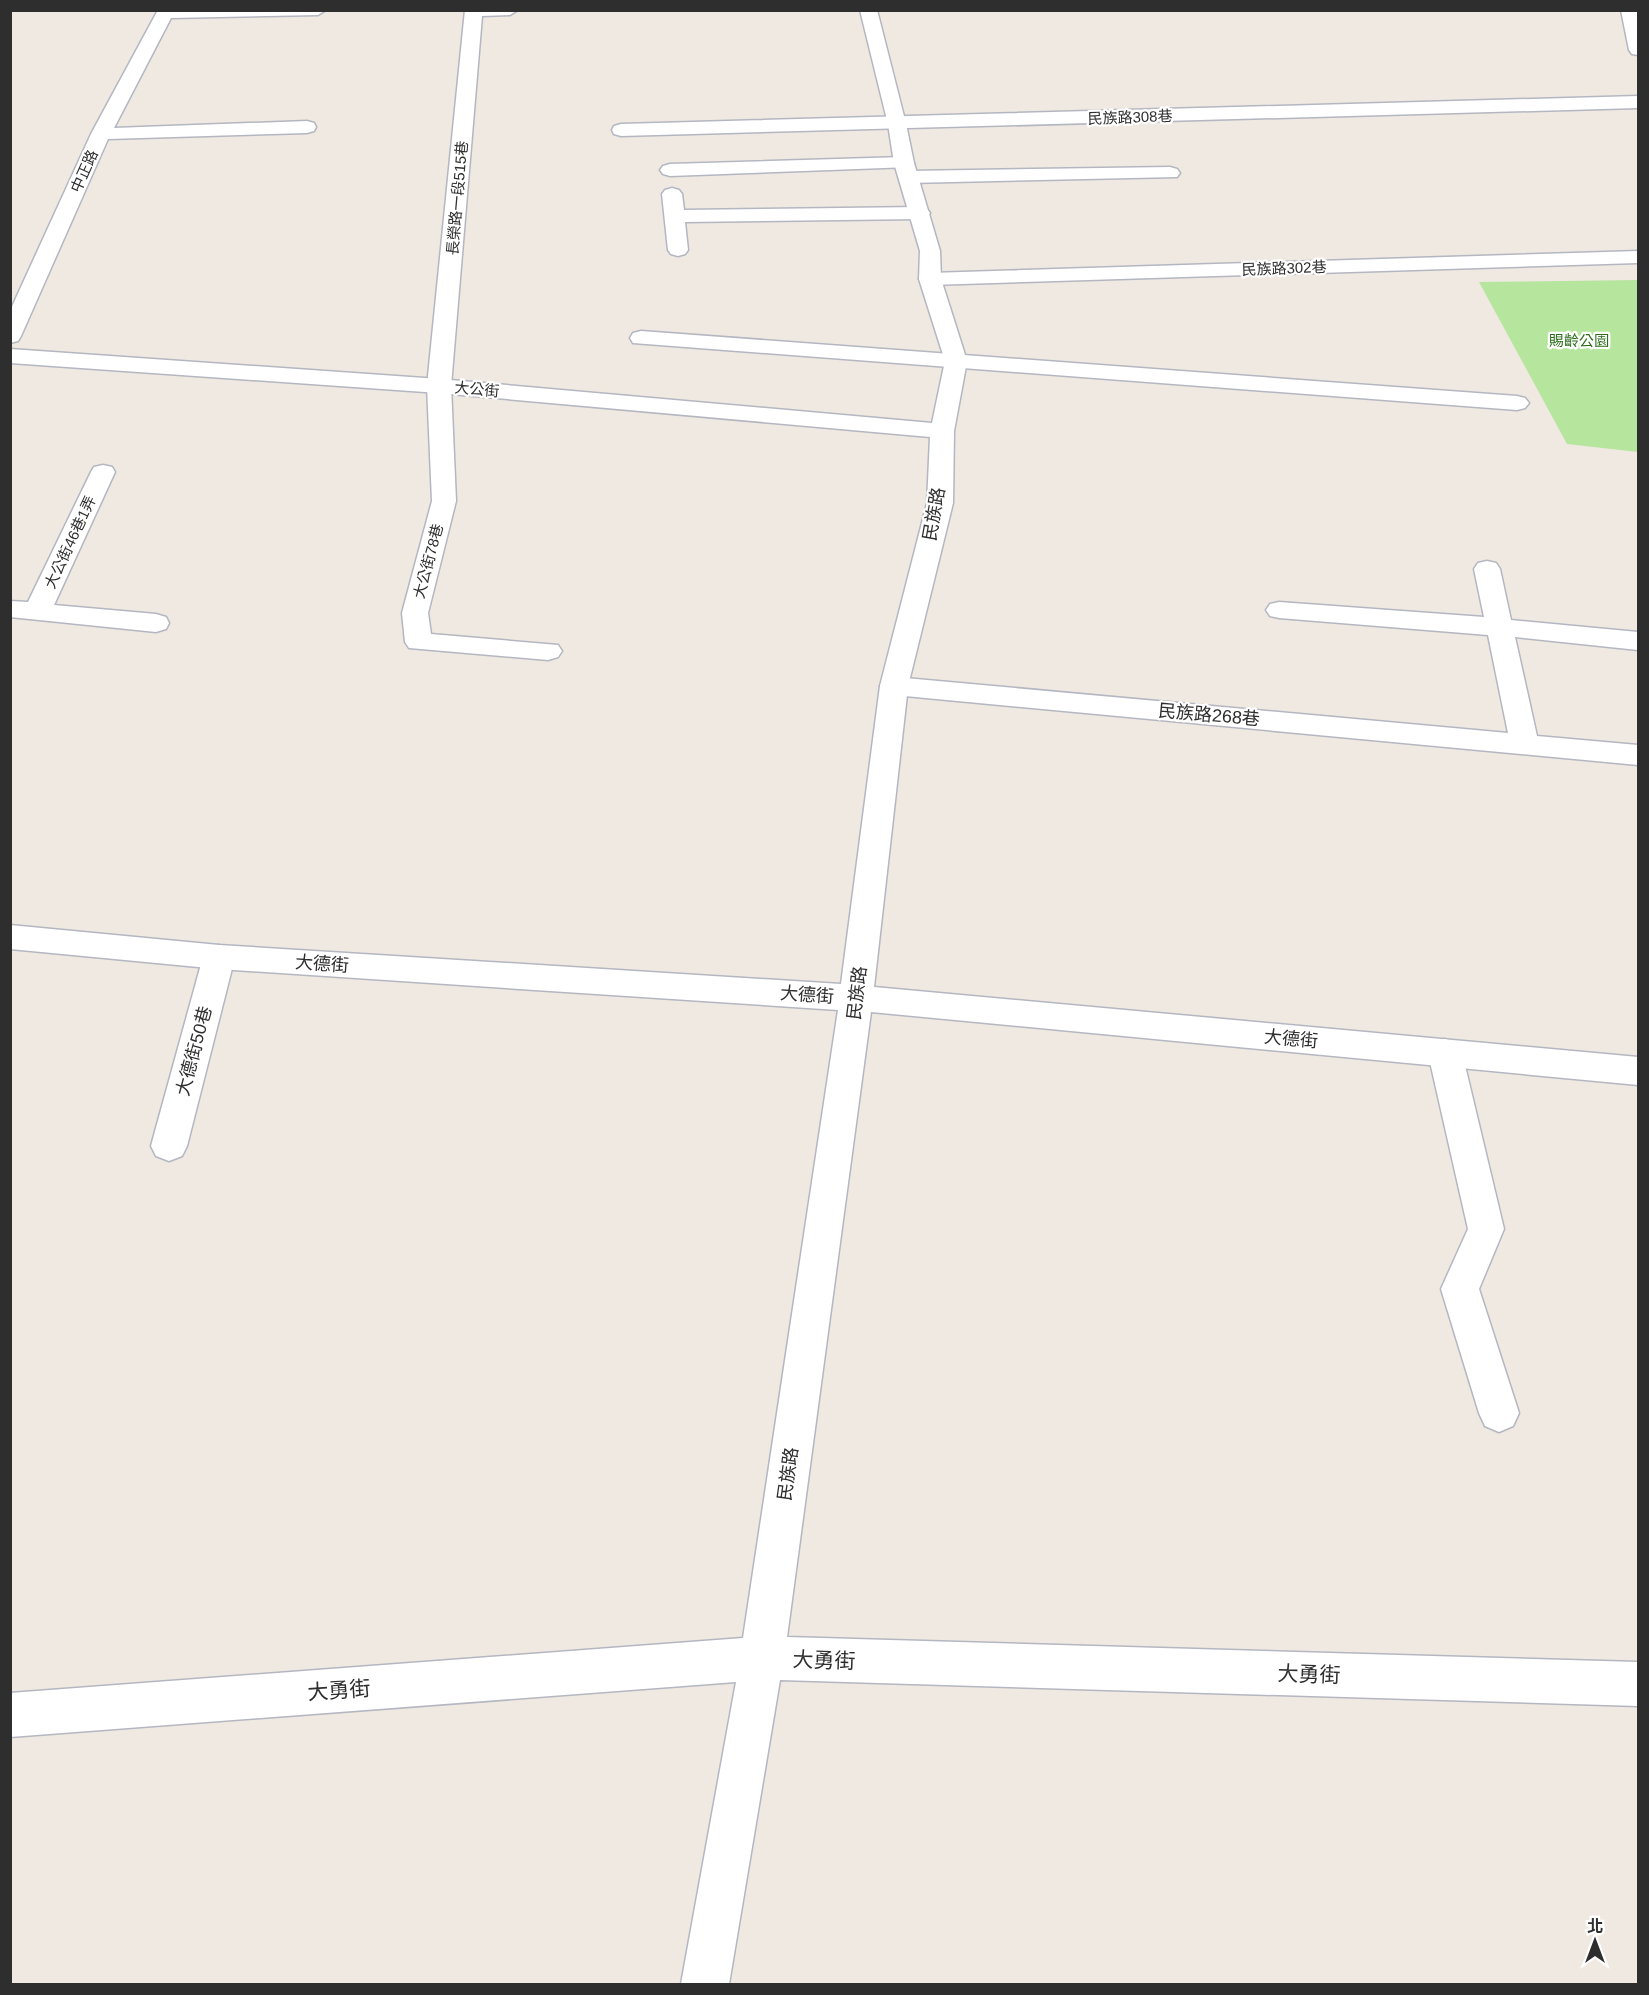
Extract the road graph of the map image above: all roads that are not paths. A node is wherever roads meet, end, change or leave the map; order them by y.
1 (318, 10) edge
2 (510, 10) edge
3 (868, 10) edge
4 (1629, 10) edge
5 (474, 11) edge
6 (167, 12) edge
7 (1638, 50) edge
8 (1638, 102) edge
9 (897, 124) junction
10 (307, 127) dead end
11 (666, 129) junction
12 (621, 130) dead end
13 (101, 134) junction
14 (670, 170) junction
15 (907, 170) junction
16 (1170, 173) dead end
17 (920, 213) junction
18 (675, 216) junction
19 (678, 250) dead end
20 (1638, 257) edge
21 (930, 279) junction
22 (10, 336) edge
23 (641, 338) dead end
24 (10, 356) edge
25 (956, 361) junction
26 (440, 386) junction
27 (1517, 403) dead end
28 (942, 431) junction
29 (103, 472) dead end
30 (1487, 569) dead end
31 (24, 610) edge
32 (1279, 610) dead end
33 (156, 623) dead end
34 (1499, 627) junction
35 (1638, 641) edge
36 (548, 651) dead end
37 (894, 686) junction
38 (1525, 745) junction
39 (1638, 755) edge
40 (10, 937) edge
41 (219, 957) junction
42 (856, 998) junction
43 (1444, 1053) junction
44 (1638, 1071) edge
45 (169, 1146) dead end
46 (1499, 1413) dead end
47 (762, 1658) junction
48 (1638, 1684) edge
49 (10, 1715) edge
50 (705, 1984) edge

1 - 6 street
2 - 5 street
3 - 9 street, 民族路
4 - 7 street
5 - 26 street, 長榮路一段515巷
6 - 13 street, 中正路
8 - 9 street, 民族路308巷
9 - 11 street, 民族路308巷
9 - 15 street, 民族路
10 - 13 street
11 - 12 street, 民族路308巷
11 - 14 street
13 - 22 street, 中正路
14 - 15 street
14 - 18 street
15 - 16 street
15 - 17 street, 民族路
17 - 18 street
17 - 21 street, 民族路
18 - 19 street
20 - 21 street, 民族路302巷
21 - 25 street, 民族路
23 - 25 street
24 - 26 street, 大公街
25 - 27 street
25 - 28 street, 民族路
26 - 28 street, 大公街
26 - 36 street, 大公街78巷
28 - 37 street, 民族路
29 - 31 street, 大公街46巷1弄
30 - 34 street
31 - 33 street
32 - 34 street
34 - 35 street
34 - 38 street
37 - 38 street, 民族路268巷
37 - 42 street, 民族路
38 - 39 street, 民族路268巷
40 - 41 street, 大德街
41 - 42 street, 大德街
41 - 45 street, 大德街50巷
42 - 43 street, 大德街
42 - 47 street, 民族路
43 - 44 street, 大德街
43 - 46 street
47 - 48 street, 大勇街
47 - 49 street, 大勇街
47 - 50 street, 民族路

